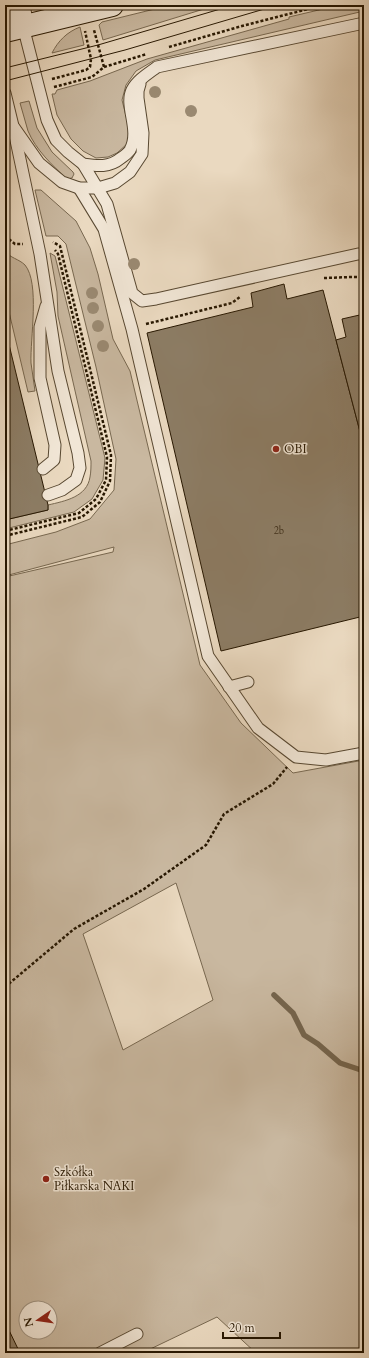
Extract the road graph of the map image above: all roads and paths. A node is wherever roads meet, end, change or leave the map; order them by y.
1 (18, 5) edge
2 (112, 5) edge
3 (324, 5) edge
4 (92, 23) dead end
5 (364, 23) edge
6 (83, 25) dead end
7 (14, 28) edge
8 (164, 49) dead end
9 (149, 54) dead end
10 (104, 67) junction
11 (142, 78) junction
12 (46, 80) dead end
13 (52, 87) dead end
14 (5, 93) edge
15 (13, 126) junction
16 (83, 164) junction
17 (79, 188) junction
18 (98, 188) junction
19 (5, 236) edge
20 (26, 243) dead end
21 (364, 254) edge
22 (364, 277) edge
23 (323, 278) dead end
24 (243, 294) dead end
25 (47, 303) junction
26 (132, 329) junction
27 (43, 469) dead end
28 (48, 495) dead end
29 (248, 682) dead end
30 (229, 686) junction
31 (364, 753) edge
32 (296, 757) junction
33 (5, 987) edge
34 (137, 1334) dead end
35 (100, 1353) edge

1 - 7 main road
2 - 7 main road
3 - 8 path
4 - 10 path
5 - 11 lane
6 - 12 path
7 - 16 lane
9 - 10 path
10 - 13 path
11 - 16 lane
11 - 18 lane
14 - 15 lane
15 - 17 lane
15 - 25 lane
16 - 18 lane
17 - 18 lane
17 - 26 lane
18 - 21 lane
19 - 20 path
22 - 23 path
24 - 26 path
25 - 27 lane
25 - 28 lane
26 - 30 lane
29 - 30 lane
30 - 32 lane
31 - 32 lane
32 - 33 path
34 - 35 lane

